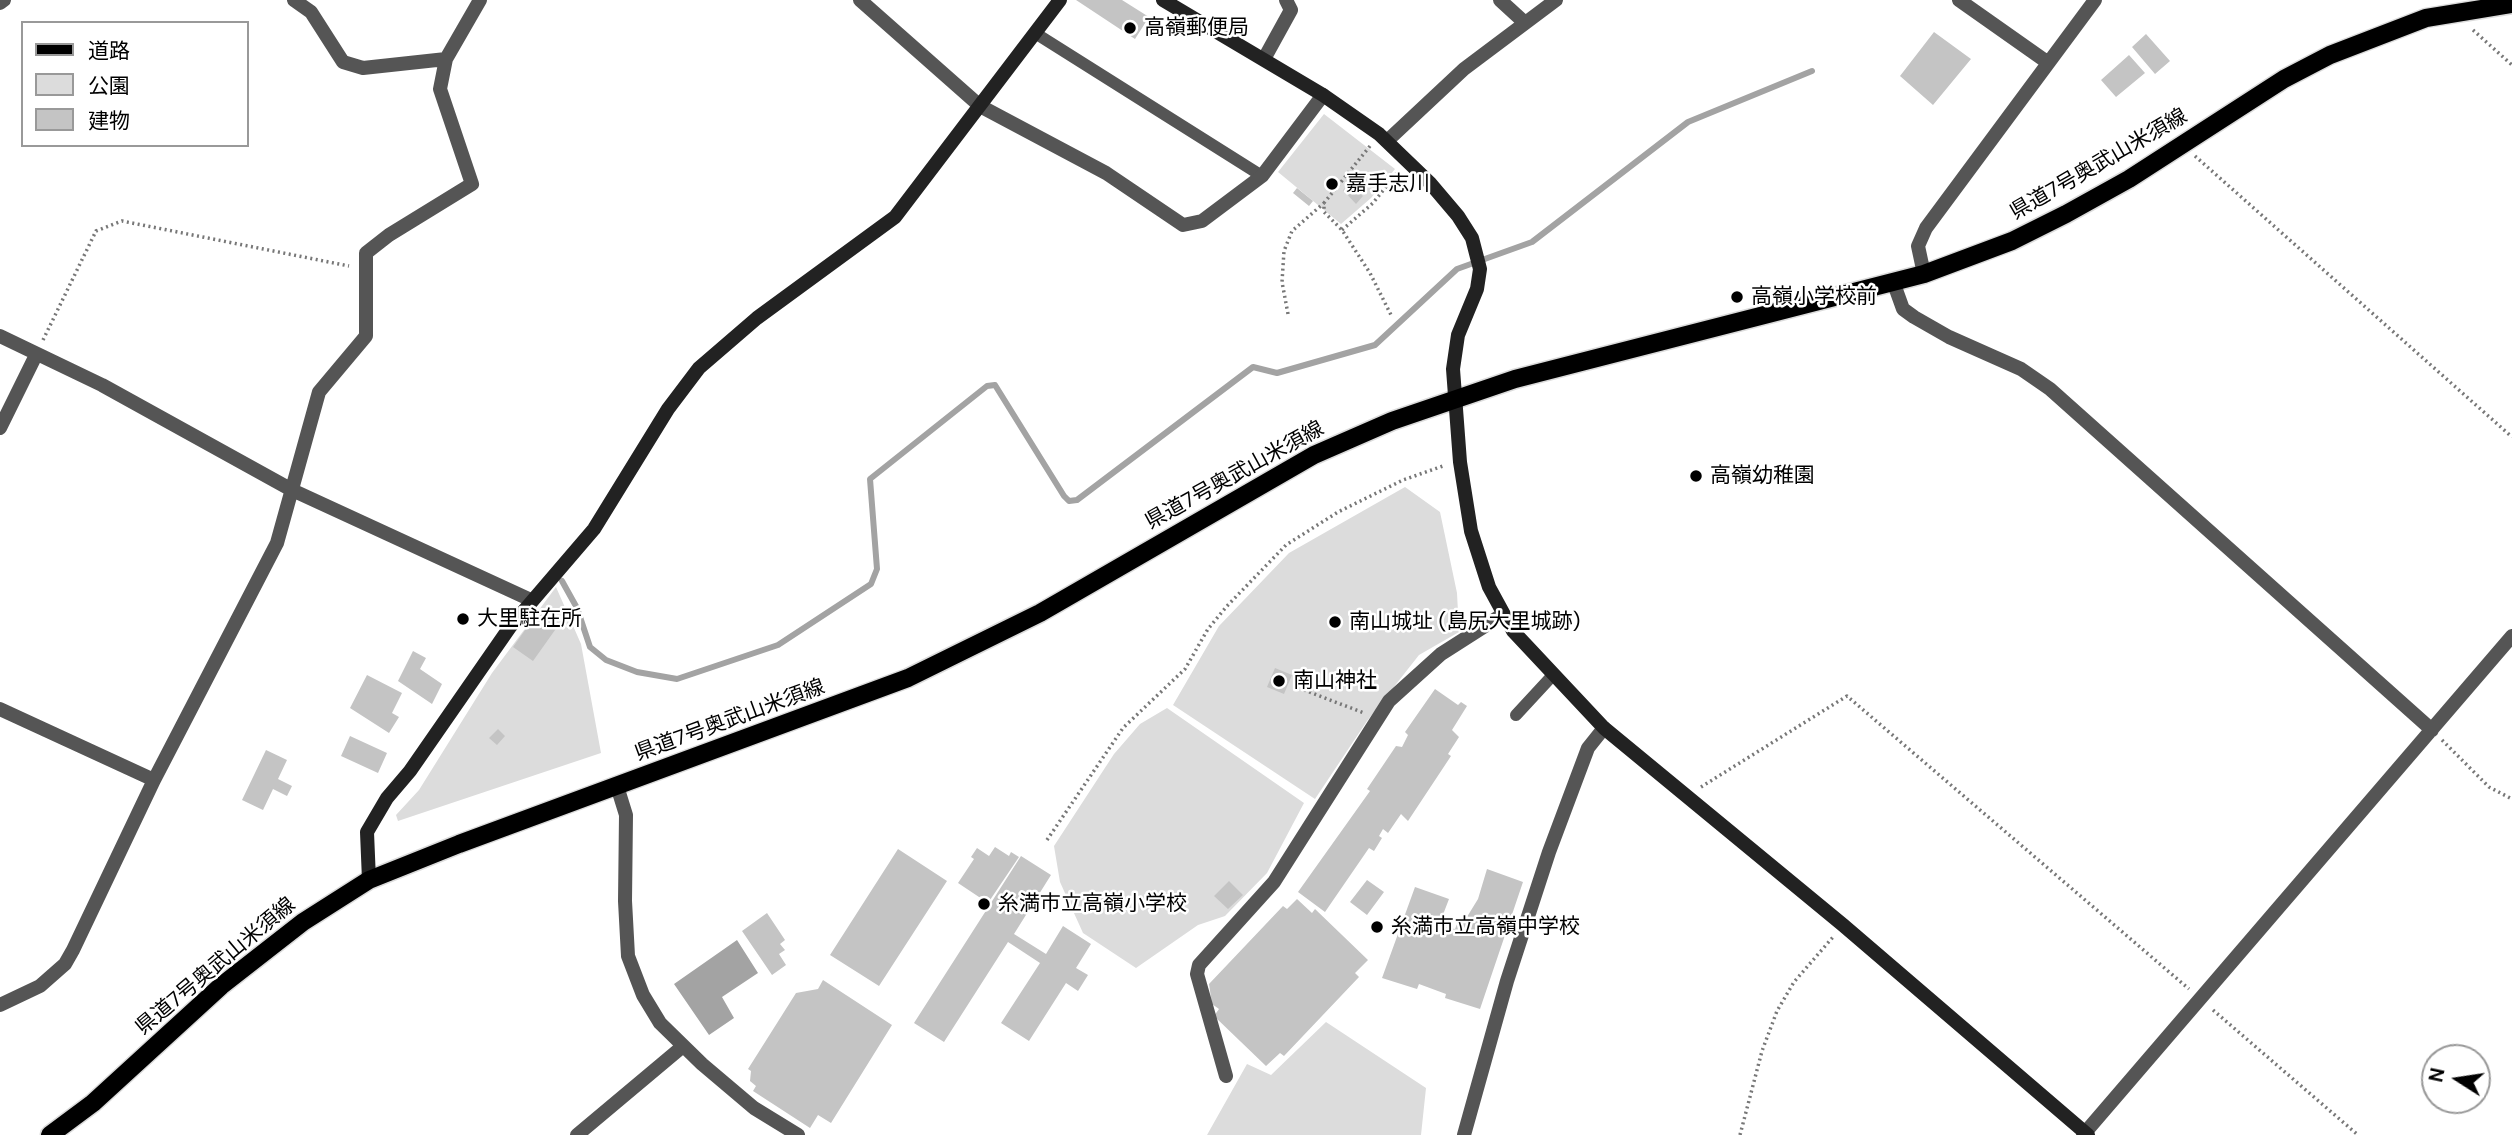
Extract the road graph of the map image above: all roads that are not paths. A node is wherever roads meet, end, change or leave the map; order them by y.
1 (294, 0) edge
2 (480, 0) edge
3 (860, 0) edge
4 (1060, 0) edge
5 (1163, 0) edge
6 (1286, 0) edge
7 (1500, 0) edge
8 (1556, 0) edge
9 (1959, 0) edge
10 (2095, 0) edge
11 (2512, 4) edge
12 (1524, 22) junction
13 (1035, 33) junction
14 (446, 59) junction
15 (1264, 59) junction
16 (2047, 62) junction
17 (1323, 95) junction
18 (980, 106) junction
19 (1383, 137) junction
20 (1262, 176) junction
21 (1924, 274) junction
22 (1894, 284) junction
23 (0, 336) edge
24 (36, 355) junction
25 (1455, 397) junction
26 (0, 428) edge
27 (292, 490) junction
28 (531, 600) junction
29 (1502, 615) junction
30 (2512, 636) edge
31 (1553, 675) junction
32 (0, 709) edge
33 (1516, 716) dead end
34 (1604, 728) junction
35 (2432, 730) junction
36 (154, 780) junction
37 (617, 786) junction
38 (369, 880) junction
39 (0, 1005) edge
40 (682, 1046) junction
41 (1226, 1076) dead end
42 (2085, 1134) edge
43 (50, 1135) edge
44 (577, 1135) edge
45 (798, 1135) edge
46 (1464, 1135) edge

1 - 14 street
2 - 14 street
3 - 18 street
4 - 13 street
5 - 15 street
6 - 15 street
7 - 12 street
8 - 12 street
9 - 16 street
10 - 16 street
11 - 21 main road, 県道7号奥武山米須線
12 - 19 street
13 - 18 street
13 - 20 lane
14 - 27 street
15 - 17 street
16 - 21 street
17 - 19 street
17 - 20 street
18 - 20 street
18 - 28 street
19 - 25 street
21 - 22 main road, 県道7号奥武山米須線
22 - 25 main road, 県道7号奥武山米須線
22 - 35 street
23 - 24 street
24 - 26 street
24 - 27 street
25 - 29 street
25 - 37 main road, 県道7号奥武山米須線
27 - 28 street
27 - 36 street
28 - 38 street
29 - 31 street
29 - 41 street
30 - 35 street
31 - 33 lane
31 - 34 street
32 - 36 street
34 - 42 street
34 - 46 street
35 - 42 street
36 - 39 street
37 - 38 main road, 県道7号奥武山米須線
37 - 40 street
38 - 43 main road, 県道7号奥武山米須線
40 - 44 street
40 - 45 street

